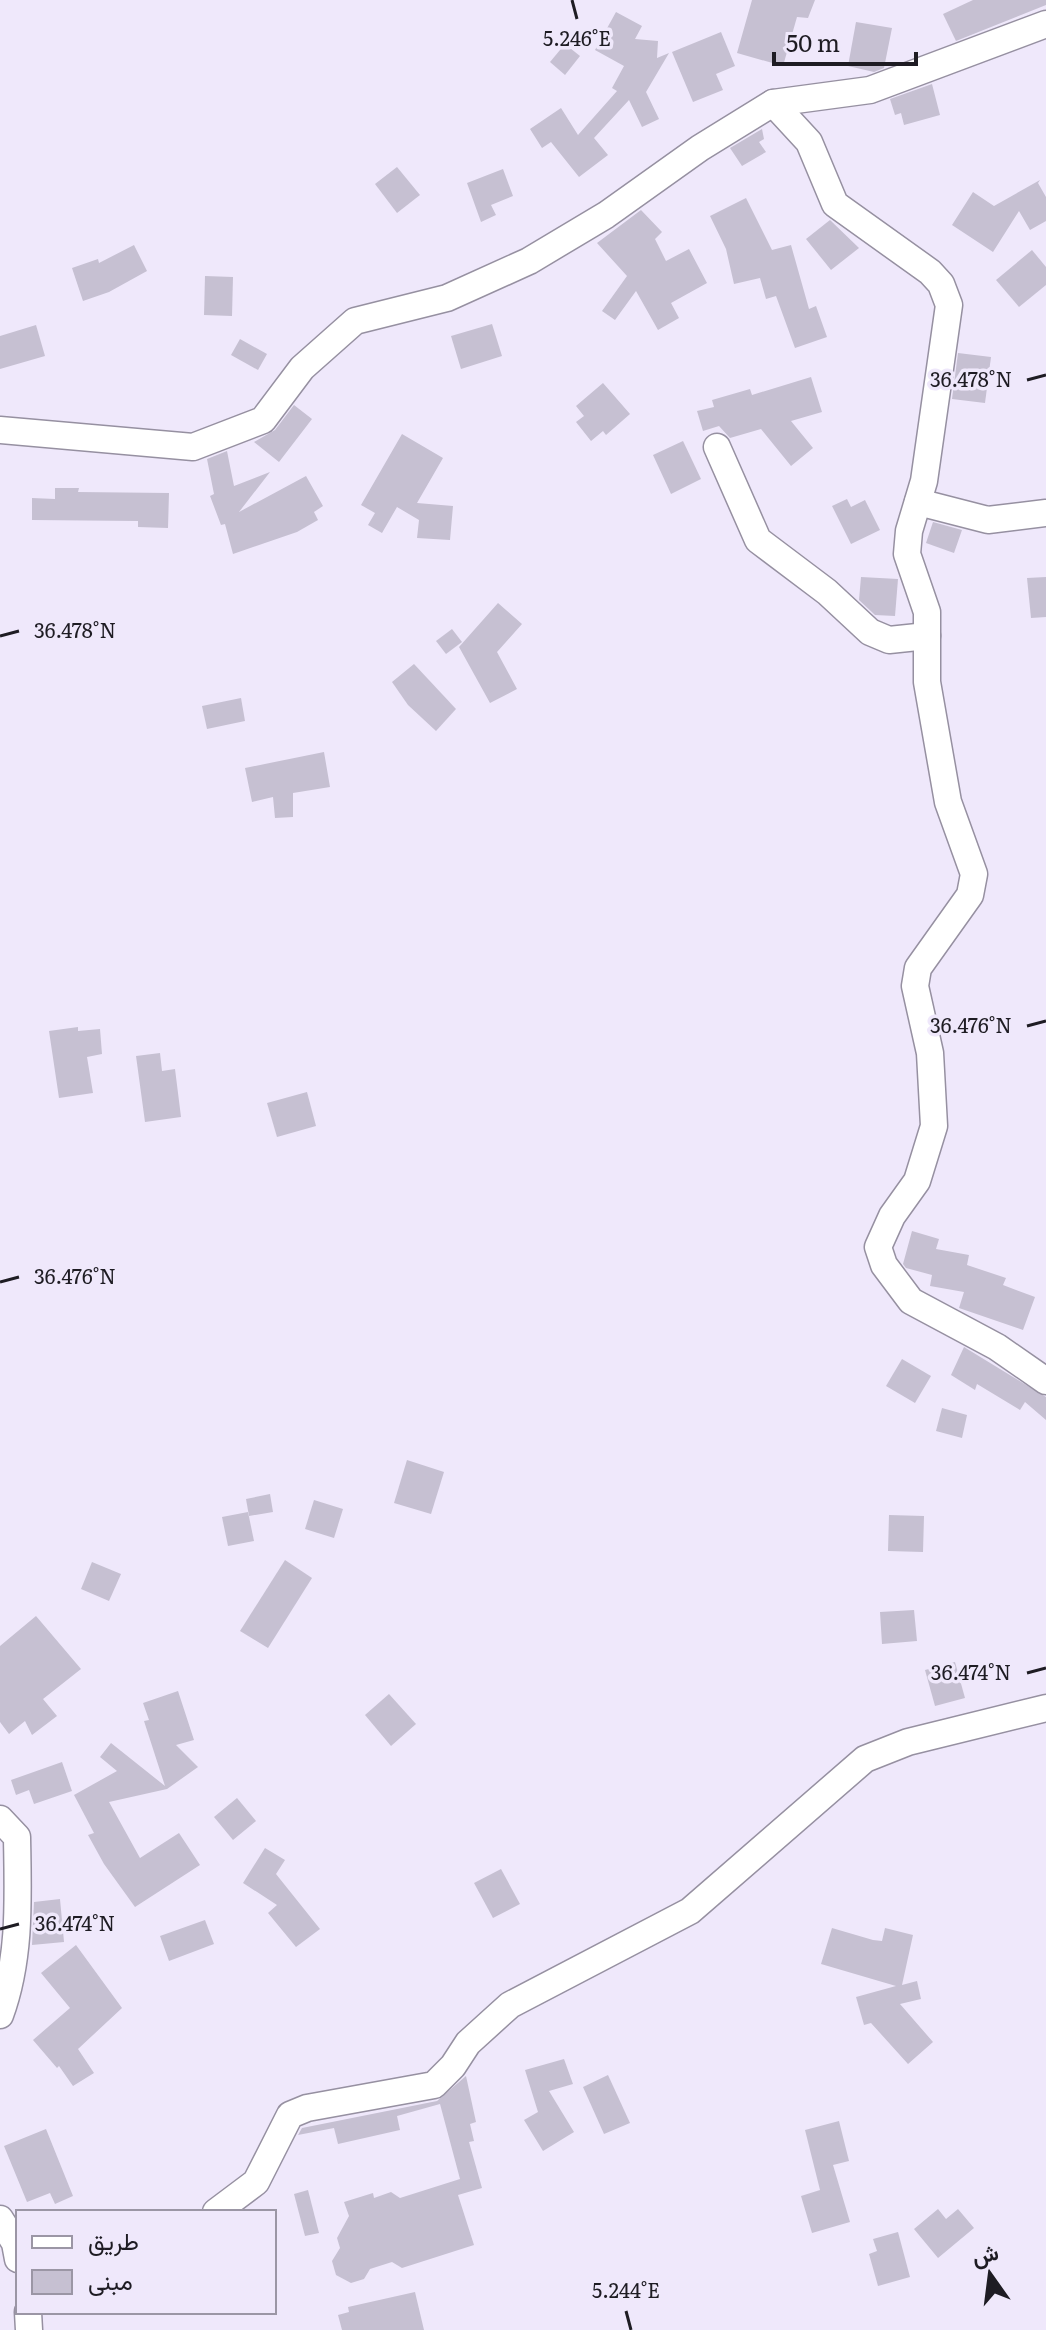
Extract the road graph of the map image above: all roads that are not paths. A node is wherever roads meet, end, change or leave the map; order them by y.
1 (1046, 24) edge
2 (773, 103) junction
3 (0, 430) edge
4 (717, 447) dead end
5 (918, 502) junction
6 (1046, 513) edge
7 (927, 636) junction
8 (1046, 1381) edge
9 (1046, 1708) edge
10 (0, 1819) edge
11 (0, 2015) edge
12 (219, 2210) edge
13 (0, 2219) edge
14 (16, 2248) edge

1 - 2 street
2 - 3 street
2 - 5 street
4 - 7 street
5 - 6 street
5 - 7 street
7 - 8 street
9 - 12 street
10 - 11 street
13 - 14 street

